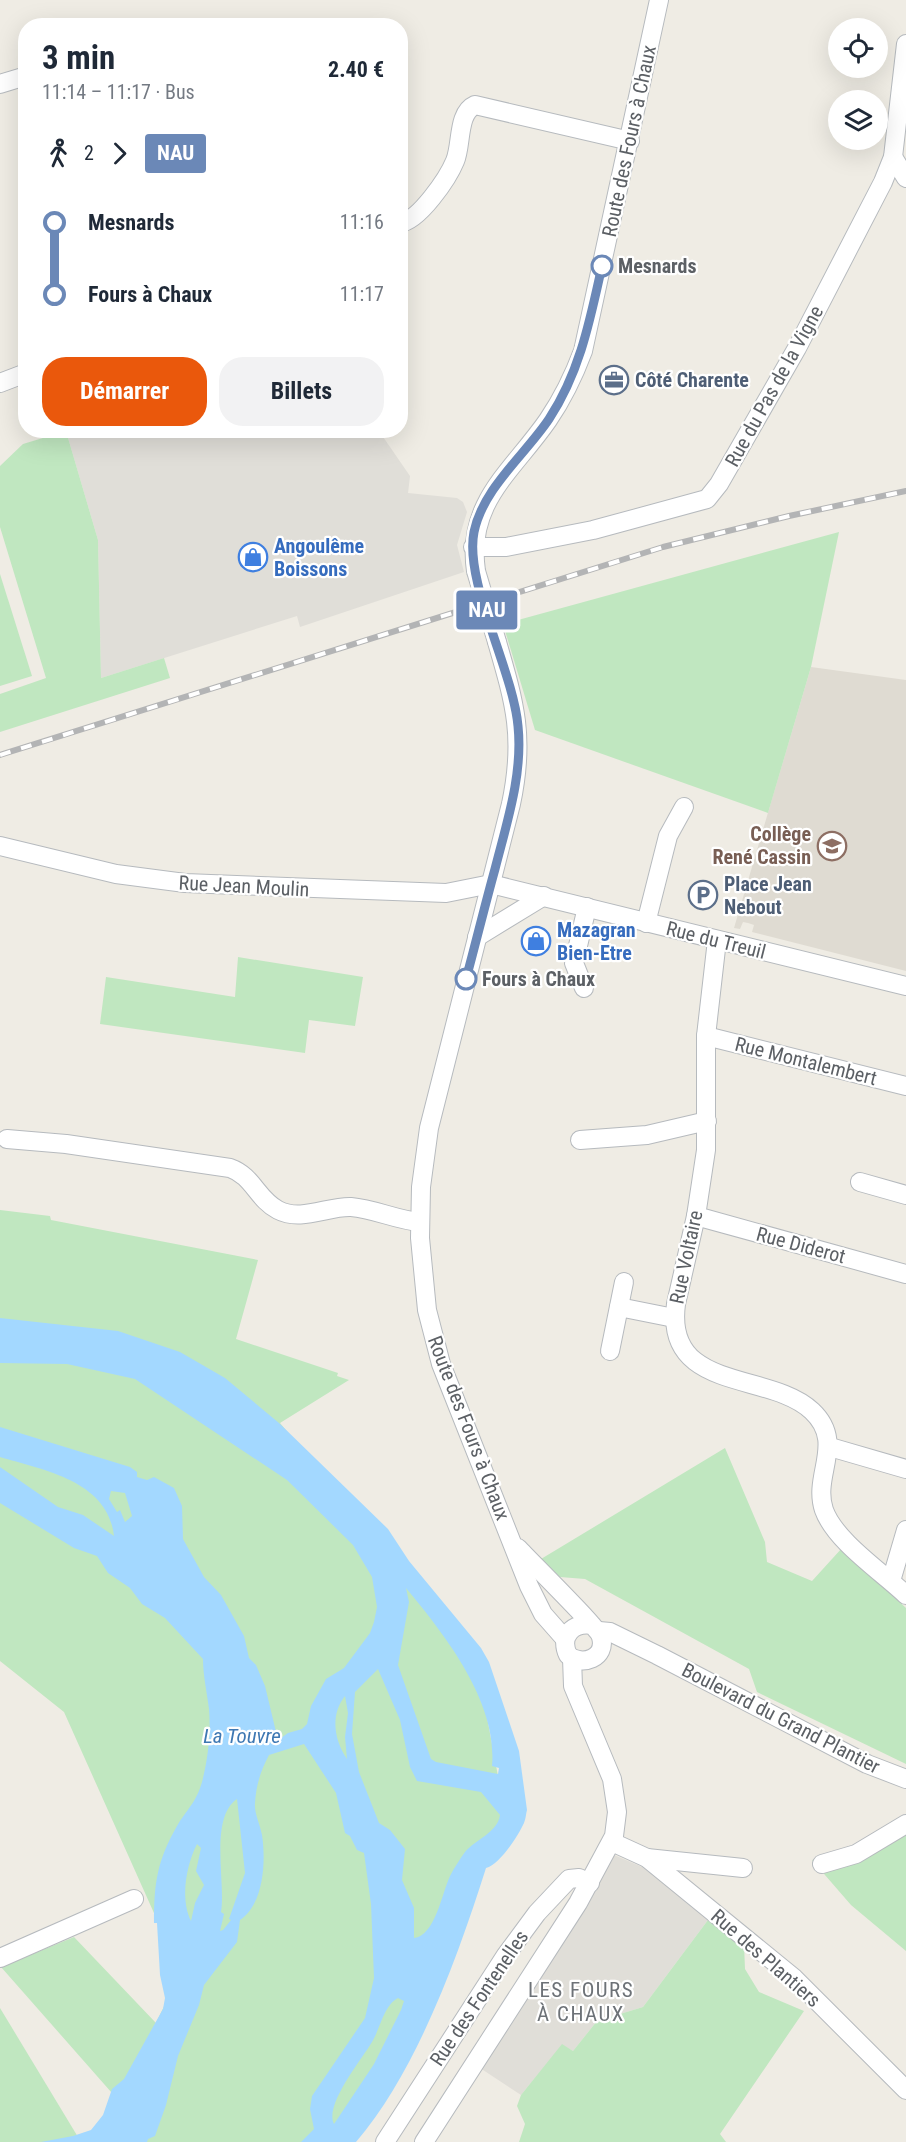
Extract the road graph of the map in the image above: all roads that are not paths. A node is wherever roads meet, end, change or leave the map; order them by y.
1 (659, 0) edge
2 (906, 44) edge
3 (18, 78) edge
4 (0, 84) edge
5 (903, 96) edge
6 (630, 141) junction
7 (892, 157) junction
8 (906, 178) edge
9 (408, 220) edge
10 (18, 376) edge
11 (0, 383) edge
12 (473, 547) junction
13 (684, 807) dead end
14 (0, 846) edge
15 (491, 884) junction
16 (544, 896) junction
17 (587, 908) junction
18 (646, 923) junction
19 (477, 937) junction
20 (717, 940) junction
21 (906, 986) edge
22 (584, 988) dead end
23 (706, 1036) junction
24 (906, 1086) edge
25 (707, 1121) junction
26 (7, 1139) dead end
27 (580, 1140) dead end
28 (860, 1182) dead end
29 (906, 1195) edge
30 (696, 1216) junction
31 (420, 1222) junction
32 (906, 1274) edge
33 (624, 1282) dead end
34 (619, 1307) junction
35 (674, 1318) junction
36 (610, 1351) dead end
37 (830, 1447) junction
38 (906, 1469) edge
39 (906, 1530) edge
40 (515, 1545) junction
41 (891, 1581) junction
42 (906, 1595) edge
43 (595, 1628) junction
44 (565, 1639) junction
45 (657, 1655) junction
46 (587, 1656) junction
47 (906, 1779) edge
48 (906, 1824) edge
49 (612, 1842) junction
50 (647, 1858) junction
51 (822, 1864) dead end
52 (743, 1868) dead end
53 (590, 1883) junction
54 (134, 1899) dead end
55 (0, 1958) edge
56 (906, 2091) edge
57 (385, 2142) edge
58 (424, 2142) edge

1 - 6 street, Route des Fours à Chaux
2 - 5 street, Rue du Pas de la Vigne
3 - 4 street
5 - 7 street, Rue du Pas de la Vigne
6 - 9 street
6 - 12 street, Route des Fours à Chaux
7 - 8 street
7 - 12 street, Rue du Pas de la Vigne
10 - 11 street
12 - 15 street, Route des Fours à Chaux, bridge
13 - 18 street
14 - 15 street, Rue Jean Moulin
15 - 16 street, Rue du Treuil
15 - 19 street, Route des Fours à Chaux
16 - 17 street, Rue du Treuil
16 - 19 street
17 - 18 street, Rue du Treuil
17 - 22 street
18 - 20 street, Rue du Treuil
19 - 31 street, Route des Fours à Chaux
20 - 21 street, Rue du Treuil
20 - 23 street, Rue Voltaire
23 - 24 street, Rue Montalembert
23 - 25 street, Rue Voltaire
25 - 27 street
25 - 30 street, Rue Voltaire
26 - 31 street
28 - 29 street
30 - 32 street, Rue Diderot
30 - 35 street, Rue Voltaire
31 - 40 street, Route des Fours à Chaux
33 - 34 street
34 - 35 street
34 - 36 street
35 - 37 street, Rue Voltaire
37 - 38 street
37 - 41 street
39 - 41 street
40 - 43 street, Route des Fours à Chaux
40 - 44 street, Route des Fours à Chaux
41 - 42 street
43 - 44 street
43 - 45 street, Boulevard du Grand Plantier
43 - 46 street
44 - 46 street, Route des Fours à Chaux
45 - 46 street, Boulevard du Grand Plantier
45 - 47 street, Boulevard du Grand Plantier
46 - 49 street
48 - 51 street
49 - 50 street, Rue des Plantiers
49 - 53 street
50 - 52 street
50 - 56 street, Rue des Plantiers
53 - 57 street, Rue des Fontenelles
53 - 58 street
54 - 55 street

